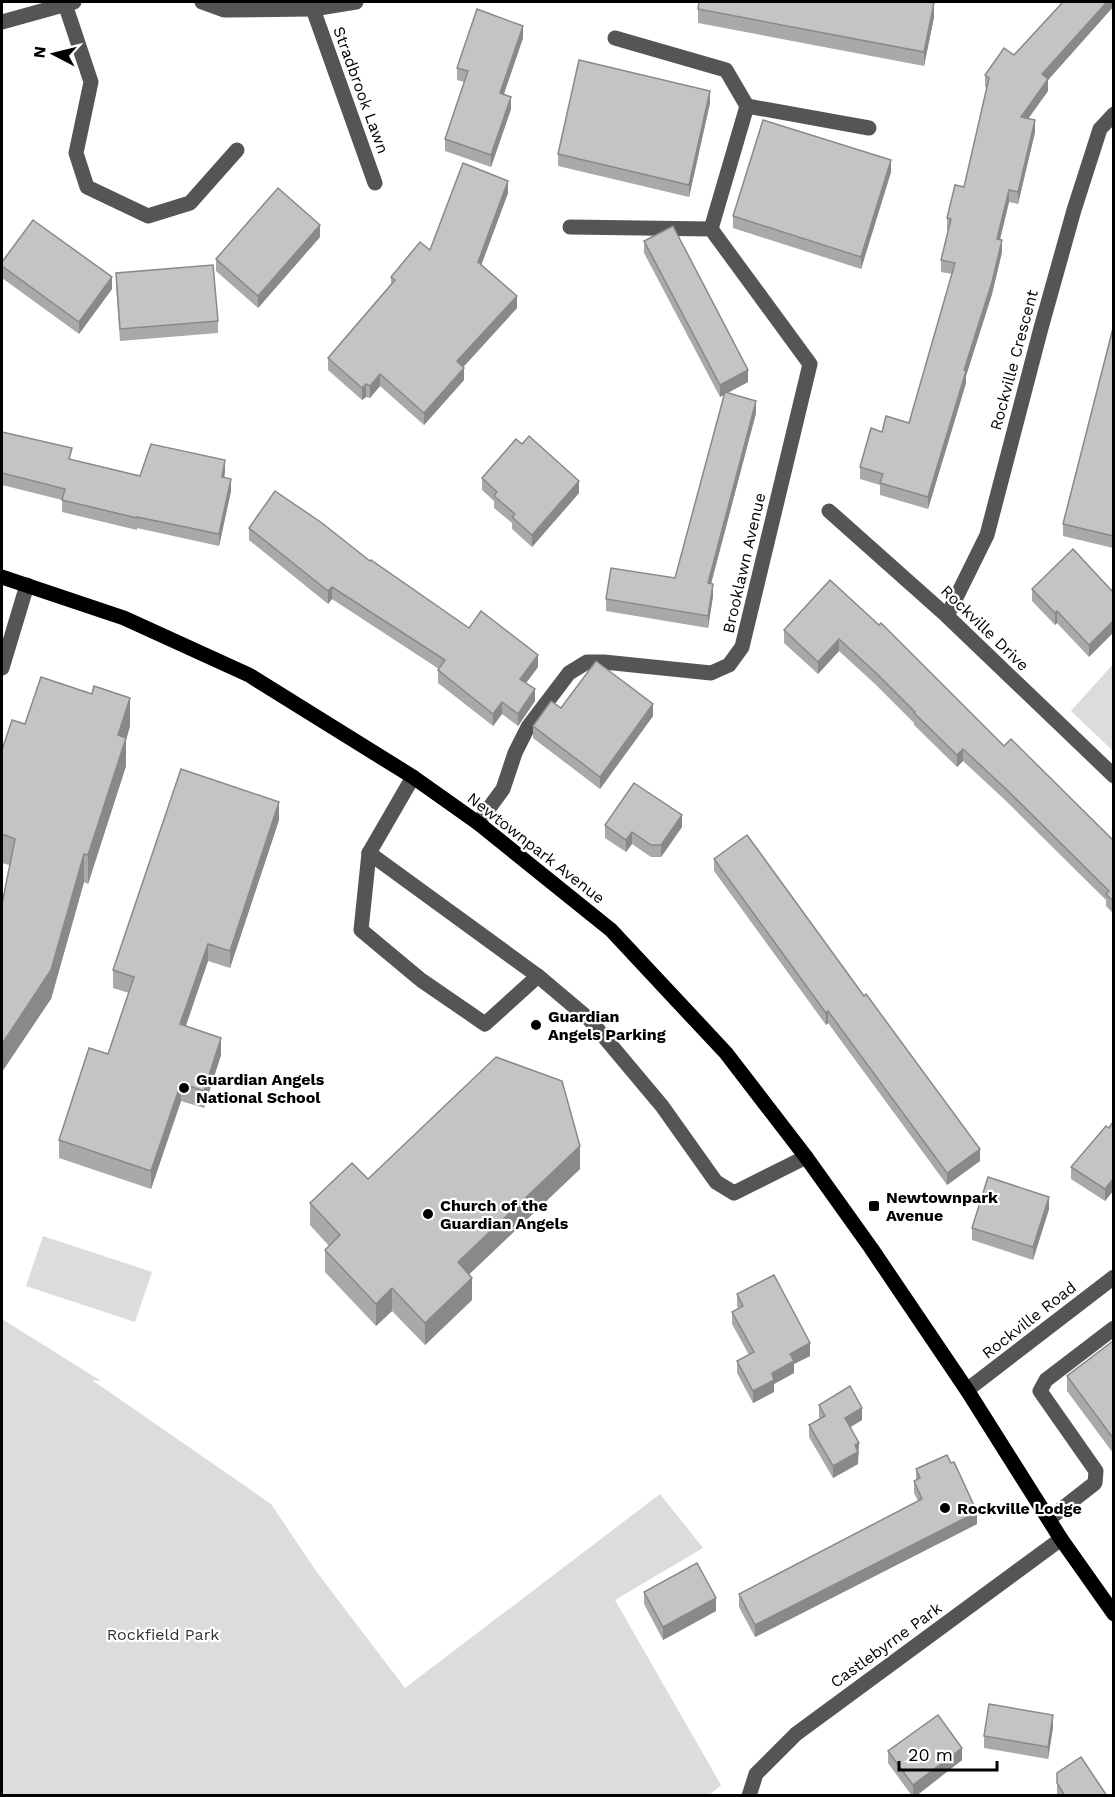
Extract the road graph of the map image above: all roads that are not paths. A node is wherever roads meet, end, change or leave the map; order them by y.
1 (202, 2) edge
2 (356, 2) edge
3 (69, 3) edge
4 (313, 9) junction
5 (2, 22) edge
6 (615, 38) dead end
7 (747, 106) junction
8 (1113, 114) edge
9 (869, 128) dead end
10 (237, 150) dead end
11 (375, 183) dead end
12 (570, 227) dead end
13 (711, 230) junction
14 (829, 511) dead end
15 (2, 577) edge
16 (27, 585) junction
17 (947, 616) junction
18 (2, 668) edge
19 (1113, 776) edge
20 (413, 777) junction
21 (478, 823) junction
22 (369, 853) junction
23 (538, 976) junction
24 (806, 1157) junction
25 (1113, 1277) edge
26 (1113, 1328) edge
27 (967, 1390) junction
28 (1049, 1519) junction
29 (1061, 1539) junction
30 (1113, 1614) edge
31 (749, 1796) edge

1 - 4 street, Stradbrook Lawn
2 - 4 street, Stradbrook Lawn
3 - 5 street
3 - 10 street
4 - 11 street, Stradbrook Lawn
6 - 7 street
7 - 9 street
7 - 13 street
8 - 17 street, Rockville Crescent
12 - 13 street
13 - 21 street, Brooklawn Avenue
14 - 17 street, Rockville Drive
15 - 16 main road, Newtownpark Avenue
16 - 18 street
16 - 20 main road, Newtownpark Avenue
17 - 19 street, Rockville Drive
20 - 21 main road, Newtownpark Avenue
20 - 22 street
21 - 24 main road, Newtownpark Avenue
22 - 23 street
22 - 23 street
23 - 24 street
24 - 27 main road, Newtownpark Avenue
25 - 27 street, Rockville Road
26 - 28 street
27 - 28 main road, Newtownpark Avenue
28 - 29 main road, Newtownpark Avenue
29 - 30 main road, Newtownpark Avenue
29 - 31 street, Castlebyrne Park

